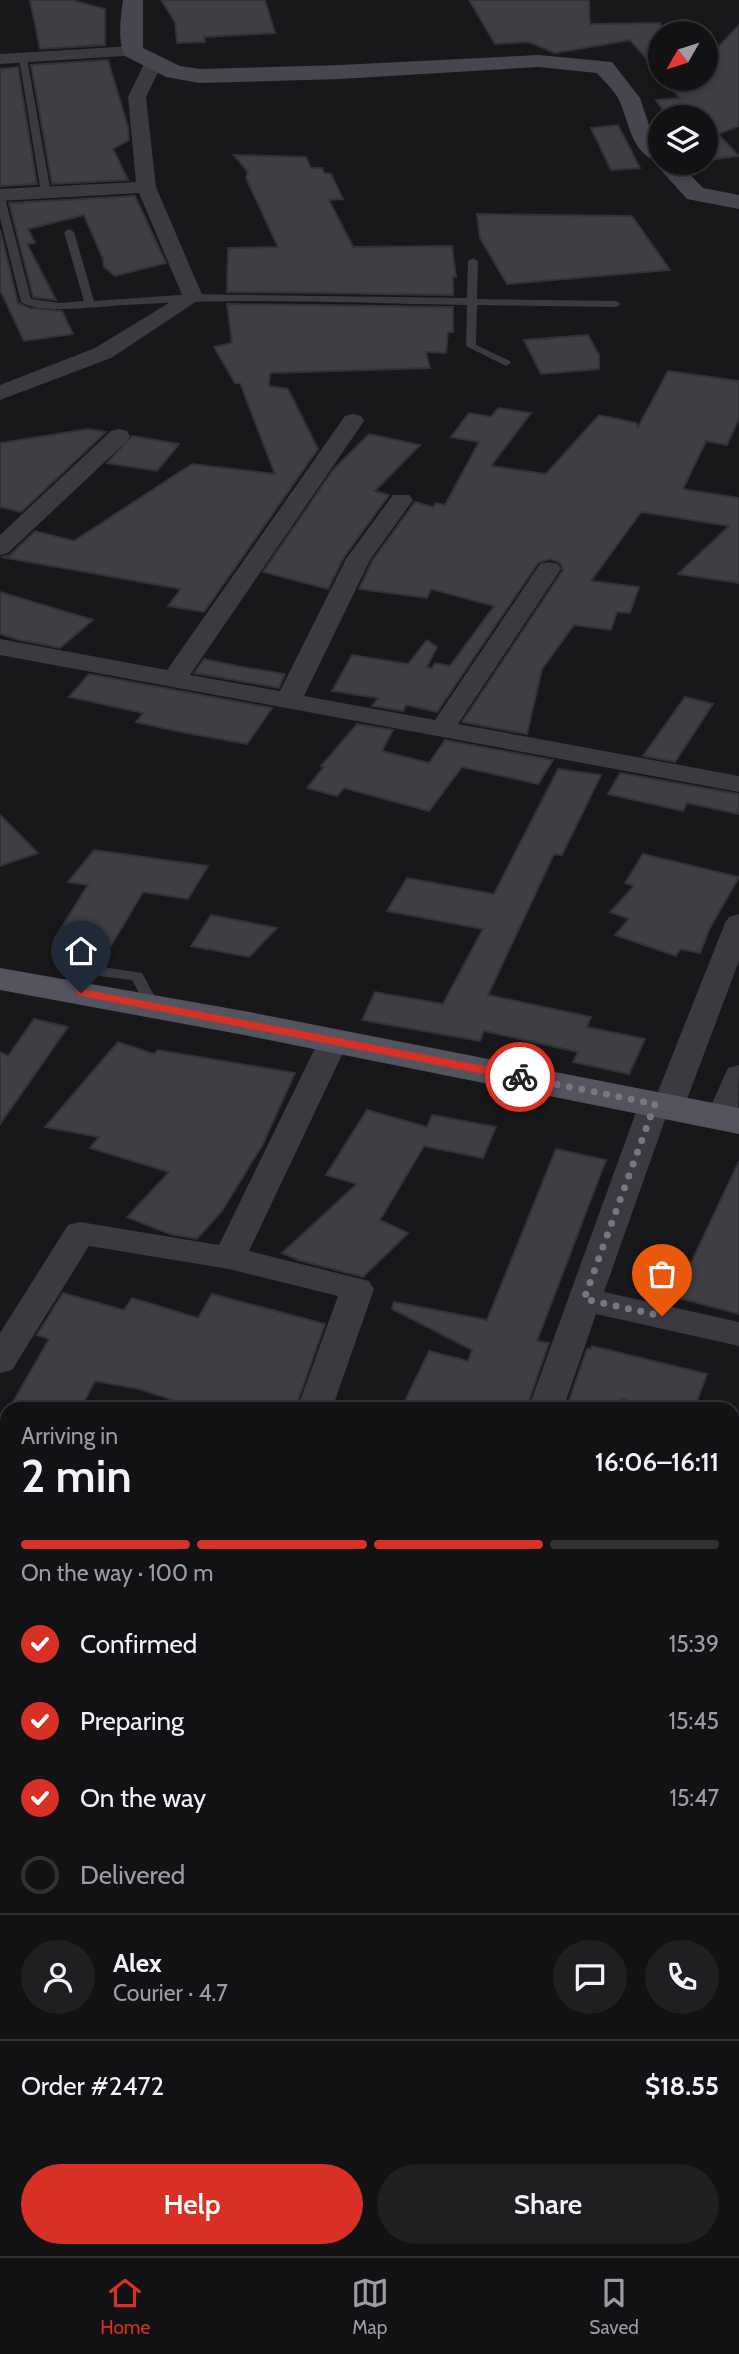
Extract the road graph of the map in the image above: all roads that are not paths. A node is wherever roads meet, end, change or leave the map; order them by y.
1 (133, 0) edge
2 (133, 51) junction
3 (23, 58) junction
4 (0, 59) edge
5 (154, 62) junction
6 (648, 142) edge
7 (678, 175) edge
8 (146, 187) junction
9 (46, 193) junction
10 (0, 197) edge
11 (739, 202) edge
12 (69, 232) dead end
13 (473, 261) dead end
14 (193, 298) junction
15 (473, 302) junction
16 (90, 303) junction
17 (616, 304) dead end
18 (506, 363) dead end
19 (0, 393) edge
20 (353, 421) dead end
21 (119, 436) dead end
22 (401, 500) dead end
23 (0, 548) edge
24 (549, 569) dead end
25 (0, 647) edge
26 (174, 680) junction
27 (288, 701) junction
28 (442, 729) junction
29 (739, 784) edge
30 (738, 931) edge
31 (6, 984) edge
32 (334, 1040) junction
33 (739, 1075) edge
34 (662, 1105) junction
35 (731, 1119) edge
36 (229, 1258) junction
37 (584, 1299) junction
38 (739, 1334) edge
39 (0, 1361) edge
40 (317, 1402) edge
41 (547, 1402) edge

1 - 2 street
2 - 3 street
2 - 5 street
3 - 4 street
3 - 9 lane
5 - 6 street
5 - 8 street
7 - 11 street
8 - 9 street
8 - 14 street
9 - 10 street
10 - 16 lane
12 - 16 lane
13 - 15 lane
14 - 15 lane
14 - 16 lane
14 - 19 street
15 - 17 lane
15 - 18 lane
20 - 26 street
21 - 23 street
22 - 27 street
24 - 28 street
25 - 26 street
26 - 27 street
27 - 28 street
28 - 29 street
30 - 34 street
31 - 32 main road
32 - 34 main road
32 - 36 street
33 - 35 street
34 - 35 main road
34 - 37 street
36 - 39 street
36 - 40 street
37 - 38 street
37 - 41 street

